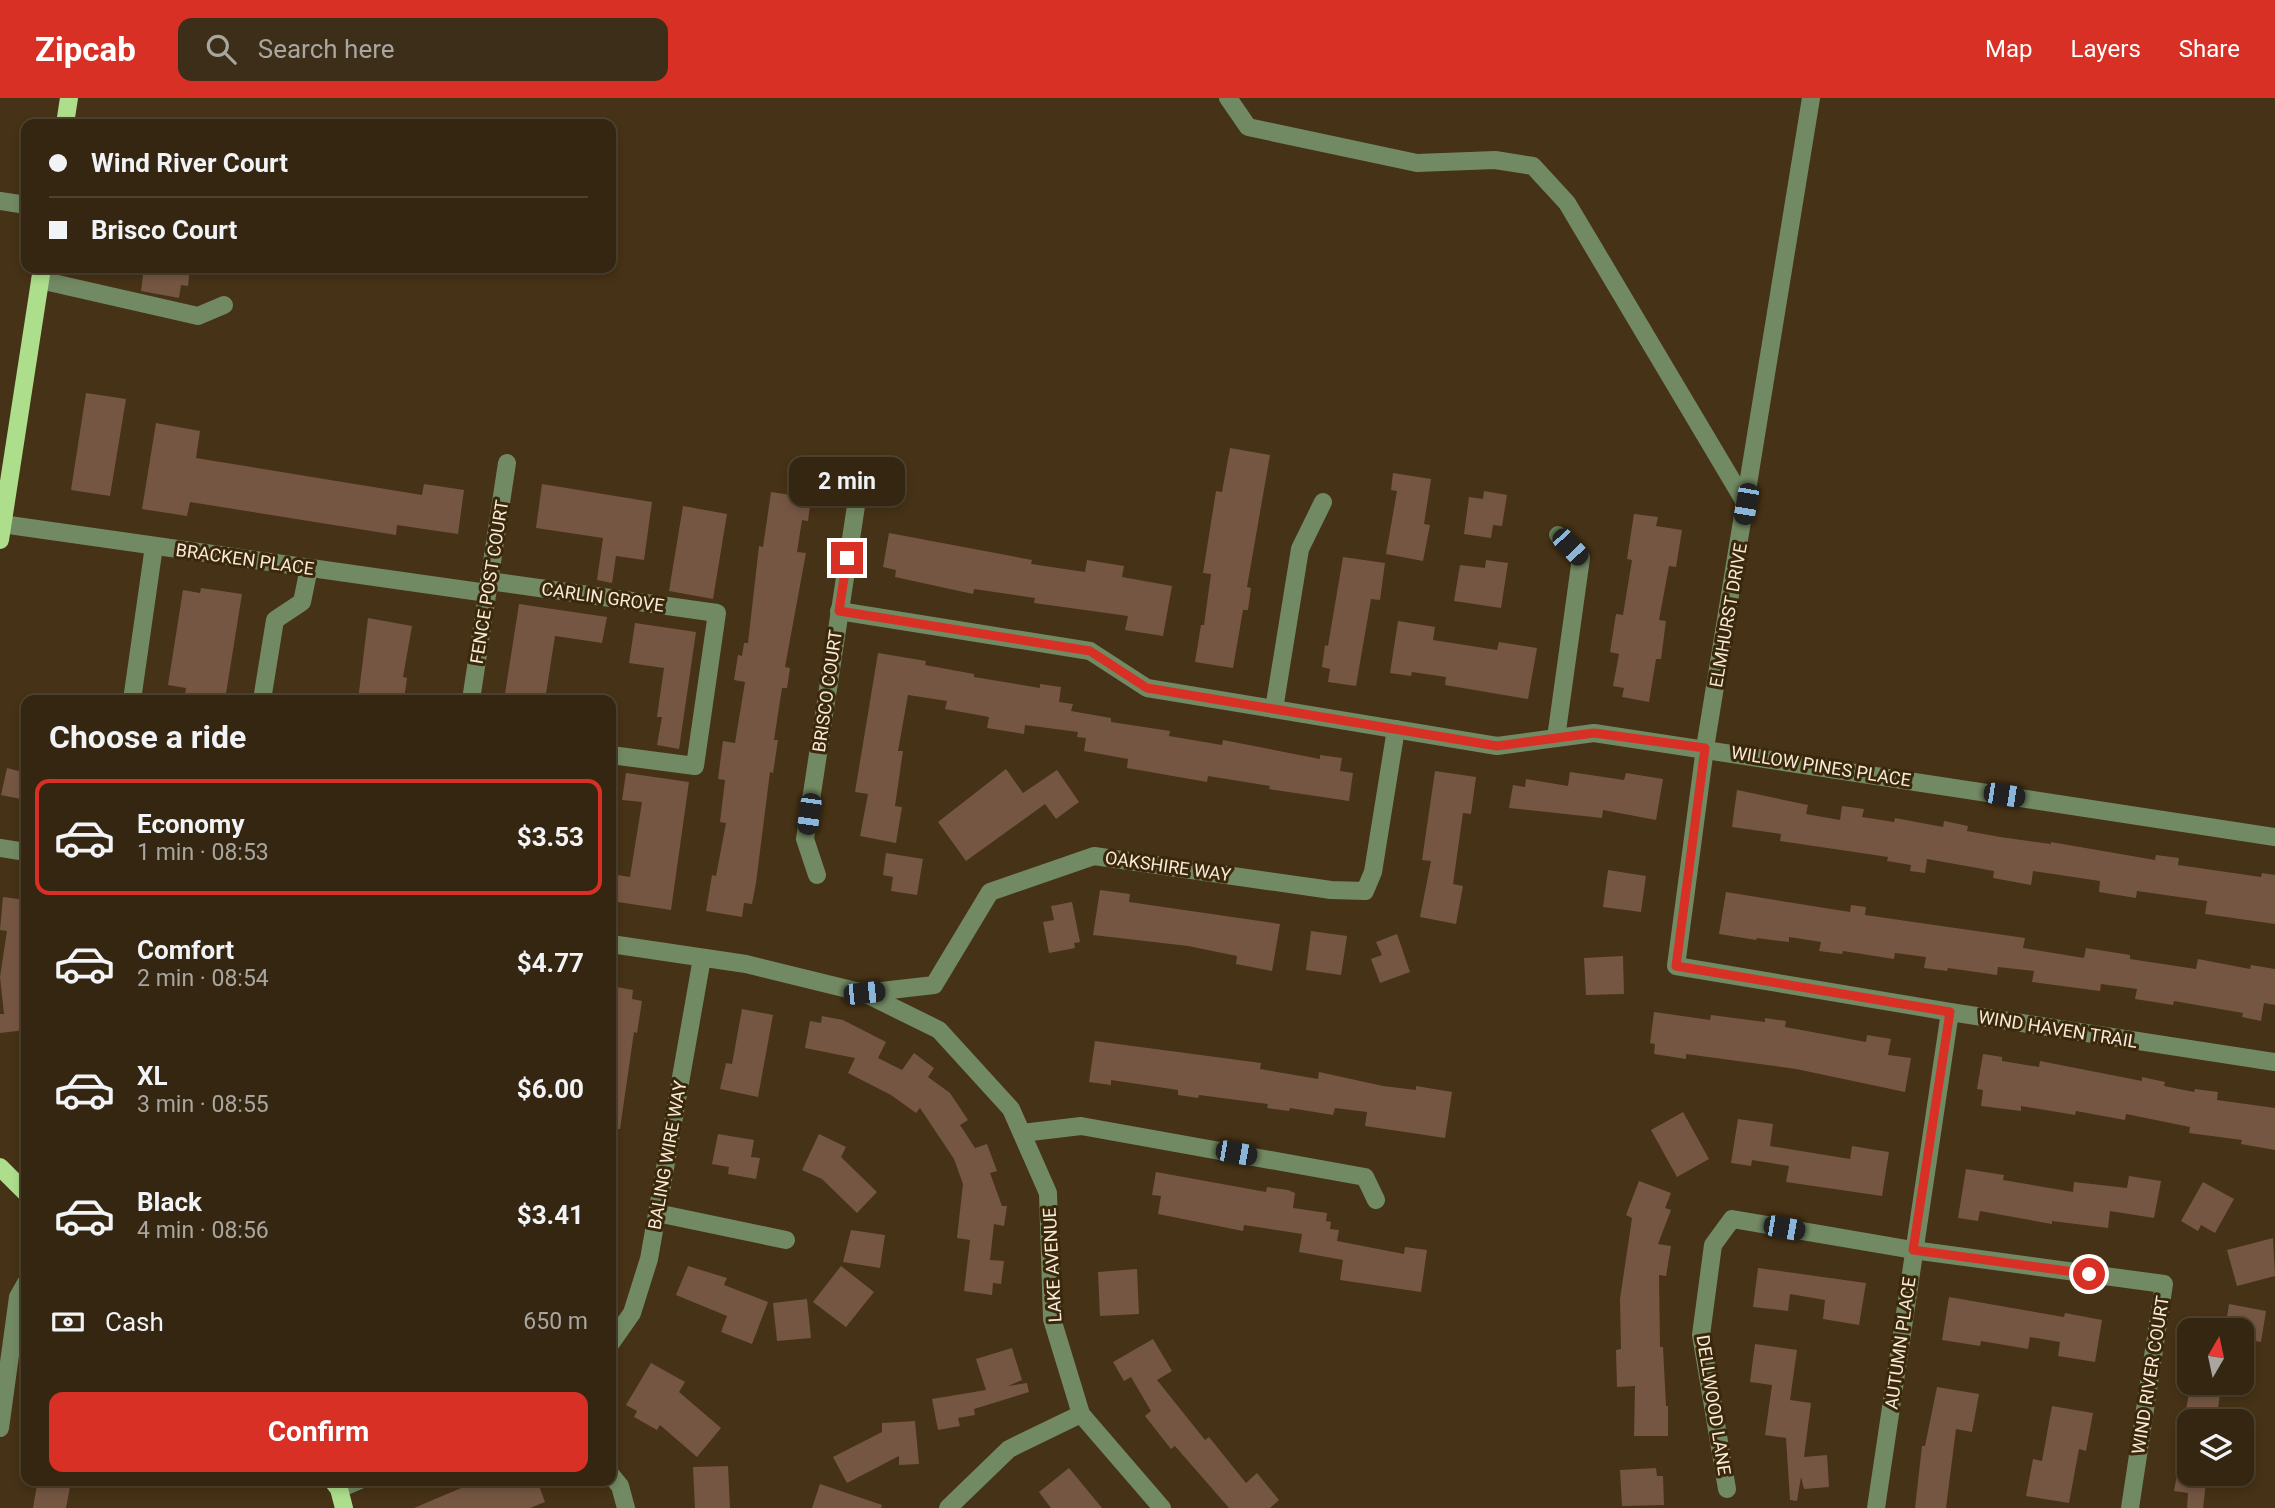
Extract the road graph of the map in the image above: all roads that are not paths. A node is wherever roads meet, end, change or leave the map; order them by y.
1 (69, 98) edge
2 (1228, 98) edge
3 (1811, 98) edge
4 (66, 119) edge
5 (0, 201) edge
6 (21, 204) edge
7 (41, 274) edge
8 (224, 305) dead end
9 (507, 463) dead end
10 (1323, 502) dead end
11 (1746, 504) junction
12 (856, 506) dead end
13 (1, 532) edge
14 (1558, 535) dead end
15 (154, 546) junction
16 (309, 568) junction
17 (488, 587) junction
18 (839, 611) junction
19 (133, 695) edge
20 (263, 695) edge
21 (472, 695) edge
22 (1274, 709) junction
23 (1396, 729) junction
24 (1556, 738) junction
25 (1705, 748) junction
26 (616, 756) edge
27 (2275, 837) edge
28 (0, 848) edge
29 (21, 851) edge
30 (817, 875) dead end
31 (616, 945) edge
32 (702, 958) junction
33 (1676, 966) joint
34 (864, 993) junction
35 (1950, 1012) junction
36 (2275, 1062) edge
37 (1022, 1133) junction
38 (0, 1167) edge
39 (21, 1188) edge
40 (1376, 1200) dead end
41 (657, 1213) junction
42 (786, 1240) dead end
43 (1913, 1250) junction
44 (21, 1292) edge
45 (616, 1336) edge
46 (1081, 1414) junction
47 (0, 1428) edge
48 (616, 1481) edge
49 (336, 1486) edge
50 (1727, 1489) dead end
51 (344, 1508) edge
52 (626, 1508) edge
53 (948, 1508) edge
54 (1162, 1508) edge
55 (1876, 1508) edge
56 (2130, 1508) edge

1 - 4 main road
2 - 11 street
3 - 11 street, ELMHURST DRIVE
5 - 6 street
7 - 8 street
7 - 13 main road
9 - 17 street, FENCE POST COURT
10 - 22 street
11 - 25 street, ELMHURST DRIVE
12 - 18 street, BRISCO COURT
13 - 15 street, BRACKEN PLACE
14 - 24 street
15 - 16 street, BRACKEN PLACE
15 - 19 street
16 - 17 street, BRACKEN PLACE
16 - 20 street
17 - 21 street, FENCE POST COURT
17 - 26 street, CARLIN GROVE
18 - 22 street, WILLOW PINES PLACE
18 - 30 street, BRISCO COURT
22 - 23 street, WILLOW PINES PLACE
23 - 24 street, WILLOW PINES PLACE
23 - 34 street, OAKSHIRE WAY
24 - 25 street, WILLOW PINES PLACE
25 - 27 street, WILLOW PINES PLACE
25 - 33 street, ELMHURST DRIVE
28 - 29 street
31 - 32 street, LAKE AVENUE
32 - 34 street, LAKE AVENUE
32 - 41 street, BALING WIRE WAY
33 - 35 street, WIND HAVEN TRAIL
34 - 37 street, LAKE AVENUE
35 - 36 street, WIND HAVEN TRAIL
35 - 43 street, AUTUMN PLACE
37 - 40 street
37 - 46 street, LAKE AVENUE
38 - 39 main road
41 - 42 street
41 - 45 street, BALING WIRE WAY
43 - 50 street, DELLWOOD LANE
43 - 55 street, AUTUMN PLACE
43 - 56 street, WIND RIVER COURT
44 - 47 street
46 - 53 street
46 - 54 street, LAKE AVENUE
48 - 52 street
49 - 51 main road

